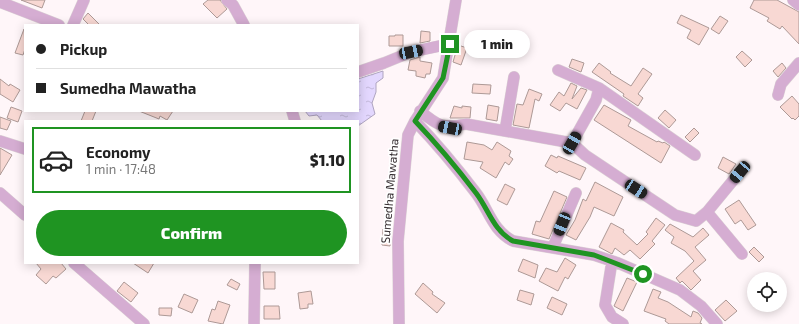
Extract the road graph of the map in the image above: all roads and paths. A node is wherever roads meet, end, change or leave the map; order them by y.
1 (84, 0) edge
2 (227, 0) edge
3 (456, 0) edge
4 (793, 0) edge
5 (0, 2) edge
6 (799, 5) edge
7 (56, 24) edge
8 (73, 24) edge
9 (243, 24) edge
10 (450, 44) junction
11 (799, 62) edge
12 (558, 70) dead end
13 (359, 72) edge
14 (514, 77) dead end
15 (599, 88) junction
16 (778, 95) dead end
17 (418, 116) junction
18 (504, 131) junction
19 (0, 141) edge
20 (572, 143) junction
21 (24, 149) edge
22 (695, 155) dead end
23 (740, 172) dead end
24 (0, 193) edge
25 (576, 193) dead end
26 (707, 212) junction
27 (24, 214) edge
28 (553, 247) junction
29 (742, 254) dead end
30 (612, 261) junction
31 (75, 264) edge
32 (255, 264) edge
33 (144, 324) edge
34 (254, 324) edge
35 (399, 324) edge
36 (622, 324) edge
37 (716, 324) edge

1 - 8 street
2 - 9 street
3 - 10 street, Sumedha Mawatha
4 - 6 street
5 - 7 street
10 - 13 street
10 - 17 street, Sumedha Mawatha
11 - 16 street
12 - 15 street
14 - 18 street
15 - 20 street
15 - 22 street
17 - 18 street
17 - 28 street
17 - 35 street, Sumedha Mawatha
18 - 20 street
19 - 21 street
20 - 26 street
23 - 26 street
24 - 27 street
25 - 28 street
26 - 29 street
28 - 30 street
30 - 36 street
30 - 37 street
31 - 33 street
32 - 34 street

